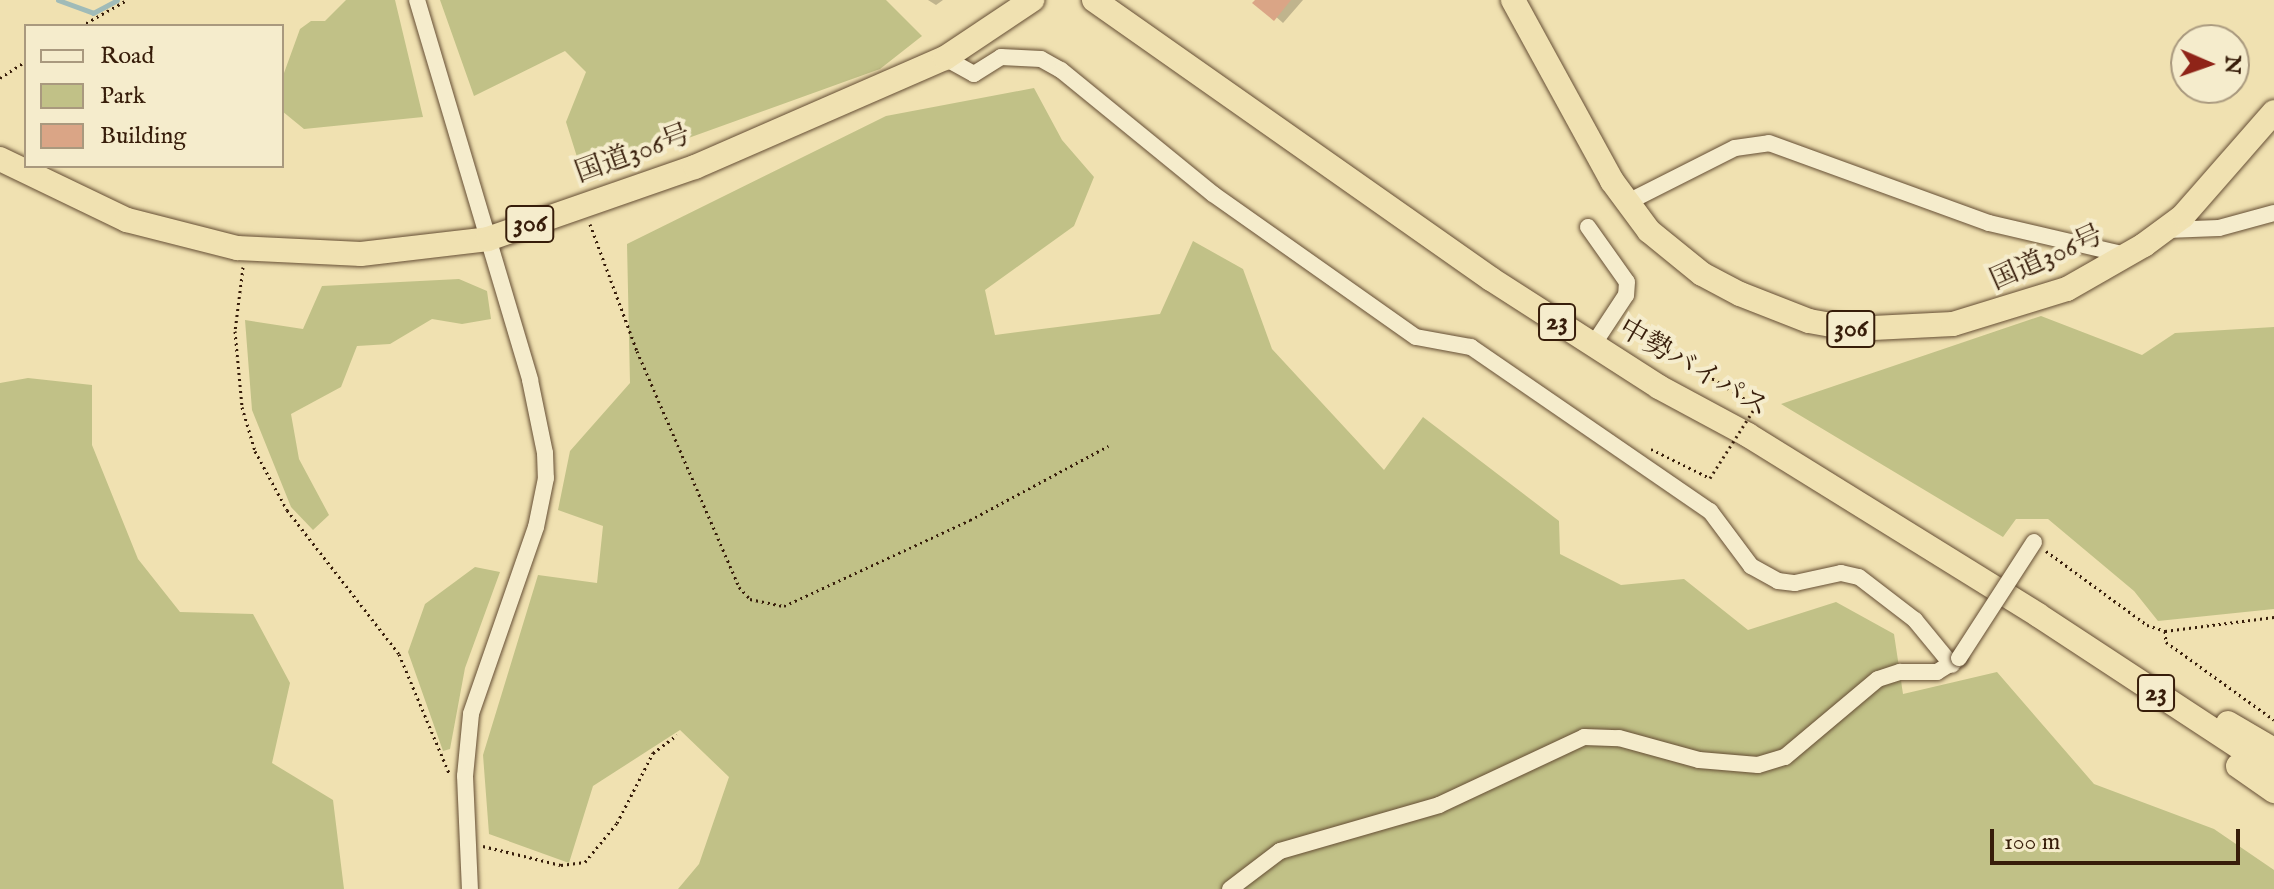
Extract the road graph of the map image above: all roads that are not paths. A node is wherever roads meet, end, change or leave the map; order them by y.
1 (417, 0) edge
2 (1032, 0) edge
3 (1094, 0) edge
4 (1513, 0) edge
5 (945, 58) junction
6 (2274, 112) edge
7 (0, 159) edge
8 (1626, 203) junction
9 (2274, 213) edge
10 (1588, 227) dead end
11 (2164, 230) junction
12 (488, 239) junction
13 (2128, 255) junction
14 (1593, 345) junction
15 (2034, 542) road end
16 (2038, 615) junction
17 (1955, 662) junction
18 (2274, 750) edge
19 (2274, 770) edge
20 (2274, 791) edge
21 (470, 889) edge
22 (1230, 889) edge

1 - 12 street
2 - 5 highway, 国道306号 / 306
3 - 14 highway, 中勢バイパス / 23
4 - 8 highway, 国道306号 / 306
5 - 12 highway, 国道306号 / 306
5 - 17 street
6 - 11 highway, 国道306号 / 306
7 - 12 highway, 国道306号 / 306
8 - 13 street
8 - 13 highway, 国道306号 / 306
9 - 11 street
10 - 14 street
11 - 13 highway, 国道306号 / 306
12 - 21 street
14 - 16 highway, 中勢バイパス / 23
15 - 17 street, bridge
16 - 18 highway
16 - 19 highway, 中勢バイパス / 23
16 - 20 highway
17 - 22 street

